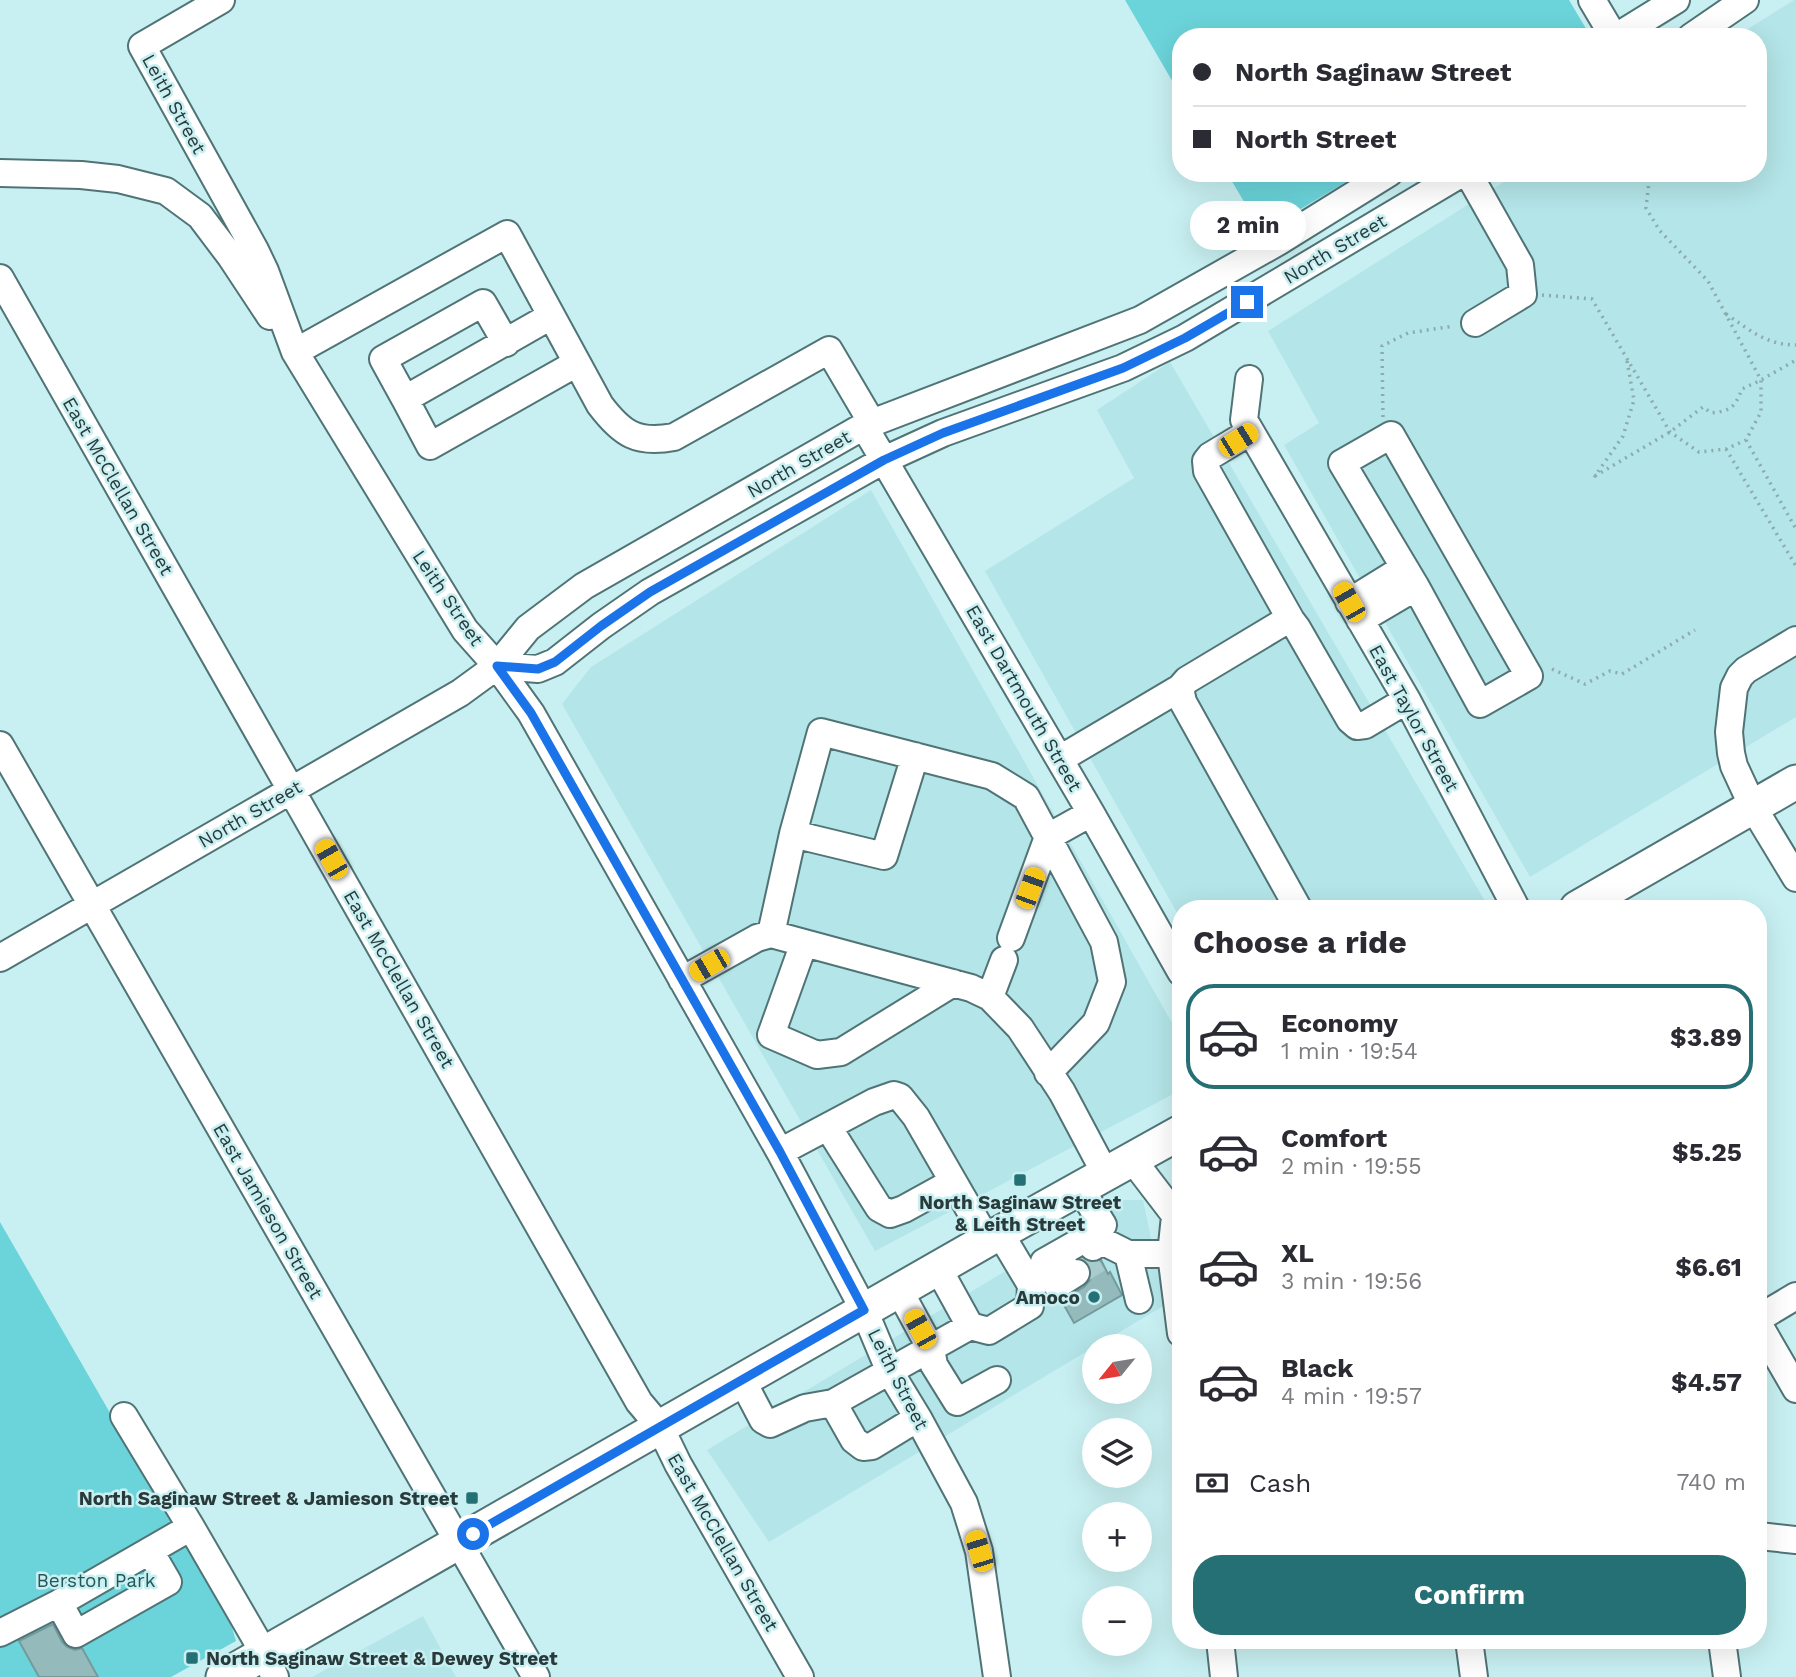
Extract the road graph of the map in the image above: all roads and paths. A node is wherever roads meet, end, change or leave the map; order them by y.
1 (222, 0) edge
2 (1592, 0) edge
3 (1676, 0) edge
4 (1745, 0) edge
5 (1609, 28) edge
6 (1630, 28) edge
7 (1704, 28) edge
8 (0, 173) edge
9 (1375, 182) edge
10 (1447, 182) edge
11 (1473, 182) edge
12 (1649, 182) edge
13 (1248, 258) junction
14 (0, 278) edge
15 (1267, 290) junction
16 (1523, 294) junction
17 (1725, 313) junction
18 (551, 316) junction
19 (1475, 323) joint
20 (506, 342) junction
21 (1796, 345) edge
22 (295, 352) junction
23 (1626, 358) junction
24 (1796, 360) edge
25 (577, 363) junction
26 (1249, 379) dead end
27 (1761, 380) junction
28 (405, 399) junction
29 (868, 424) junction
30 (1383, 426) dead end
31 (1250, 432) junction
32 (1670, 432) junction
33 (1746, 440) junction
34 (1726, 449) junction
35 (884, 460) junction
36 (1796, 529) edge
37 (1796, 566) edge
38 (1410, 578) junction
39 (1355, 611) junction
40 (1291, 621) junction
41 (1695, 630) dead end
42 (1796, 640) edge
43 (497, 666) junction
44 (1552, 669) dead end
45 (1180, 688) junction
46 (1406, 700) junction
47 (0, 744) edge
48 (915, 756) junction
49 (1060, 759) junction
50 (1796, 782) edge
51 (292, 790) junction
52 (1753, 807) junction
53 (1091, 813) junction
54 (793, 834) junction
55 (1048, 837) junction
56 (1796, 878) edge
57 (1294, 900) edge
58 (1512, 900) edge
59 (1591, 900) edge
60 (92, 905) junction
61 (771, 934) junction
62 (804, 943) junction
63 (1172, 956) edge
64 (0, 958) edge
65 (682, 980) junction
66 (953, 983) junction
67 (989, 996) junction
68 (1048, 1073) junction
69 (828, 1127) junction
70 (1172, 1137) edge
71 (780, 1152) junction
72 (1106, 1173) junction
73 (953, 1182) junction
74 (1172, 1215) edge
75 (993, 1236) junction
76 (1098, 1244) junction
77 (1172, 1249) edge
78 (1128, 1254) junction
79 (1171, 1254) junction
80 (1172, 1262) edge
81 (938, 1268) junction
82 (1057, 1273) junction
83 (899, 1290) junction
84 (1796, 1296) edge
85 (1139, 1300) dead end
86 (864, 1310) junction
87 (1767, 1313) edge
88 (970, 1326) junction
89 (1767, 1339) edge
90 (931, 1349) junction
91 (890, 1372) junction
92 (742, 1380) junction
93 (998, 1380) dead end
94 (1796, 1389) edge
95 (833, 1404) junction
96 (124, 1416) dead end
97 (918, 1418) junction
98 (660, 1427) junction
99 (191, 1527) junction
100 (1767, 1537) edge
101 (1796, 1539) edge
102 (459, 1543) junction
103 (150, 1551) junction
104 (59, 1603) junction
105 (0, 1633) edge
106 (1221, 1649) edge
107 (1470, 1649) edge
108 (1724, 1649) edge
109 (269, 1665) edge
110 (223, 1677) edge
111 (536, 1677) edge
112 (800, 1677) edge
113 (997, 1677) edge
114 (1224, 1677) edge
115 (1474, 1677) edge
116 (1727, 1677) edge

1 - 22 street, Leith Street
2 - 5 street
3 - 6 street
4 - 7 street
8 - 22 street
9 - 13 street, North Street
10 - 15 street, North Street
11 - 16 street
12 - 17 path
13 - 15 street
13 - 29 street, North Street
14 - 51 street, East McClellan Street
15 - 35 street, North Street
16 - 19 street
16 - 23 path
17 - 21 path
17 - 27 path
18 - 20 street
18 - 22 street
18 - 25 street
19 - 30 path
20 - 28 street
20 - 28 street
22 - 43 street, Leith Street
23 - 32 path
23 - 32 path
24 - 27 path
25 - 28 street
25 - 29 street, East Dartmouth Street
26 - 31 street, East Taylor Street
27 - 32 path
27 - 33 path
29 - 35 street, East Dartmouth Street
29 - 43 street, North Street
31 - 39 street, East Taylor Street
31 - 40 street
32 - 34 path
33 - 34 path
33 - 36 path
34 - 37 path
35 - 43 street, North Street
35 - 49 street, East Dartmouth Street
38 - 38 street
38 - 39 street
39 - 46 street, East Taylor Street
40 - 45 street
40 - 46 street
41 - 44 path
42 - 52 street
43 - 51 street, North Street
43 - 65 street, Leith Street
45 - 49 street
45 - 57 street
46 - 58 street, East Taylor Street
47 - 60 street, East Jamieson Street
48 - 54 street
48 - 54 street
48 - 55 street
49 - 53 street, East Dartmouth Street
50 - 52 main road
51 - 60 street, North Street
51 - 98 street, East McClellan Street
52 - 56 street
52 - 59 main road
53 - 55 street
53 - 63 street, East Dartmouth Street
54 - 61 street
55 - 67 street
55 - 68 street
60 - 64 street, North Street
60 - 102 street, East Jamieson Street
61 - 62 street
61 - 65 street
62 - 66 street
62 - 66 street
65 - 71 street, Leith Street
66 - 67 street
67 - 68 street
68 - 72 street
69 - 71 street
69 - 73 street
69 - 73 street
70 - 72 main road
71 - 86 street, Leith Street
72 - 74 street
72 - 75 main road
72 - 76 street
73 - 75 street
75 - 81 main road
75 - 82 street
76 - 78 street
76 - 82 street
77 - 79 street
78 - 79 street
78 - 85 street
79 - 80 street
81 - 83 main road
81 - 88 street
82 - 88 street
83 - 86 main road
83 - 90 street
84 - 87 street
86 - 91 street, Leith Street
86 - 92 main road
88 - 90 street
89 - 94 street
90 - 91 street
90 - 93 street
91 - 95 street
91 - 97 street, Leith Street
92 - 95 street
92 - 98 main road
95 - 97 street
96 - 99 street
97 - 113 street, Leith Street
98 - 102 main road
98 - 112 street, East McClellan Street
99 - 103 street
99 - 109 street
100 - 101 street
102 - 109 main road
102 - 111 street, East Jamieson Street
103 - 104 street
103 - 104 street
104 - 105 street
106 - 114 street
107 - 115 street
108 - 116 street
109 - 110 main road

